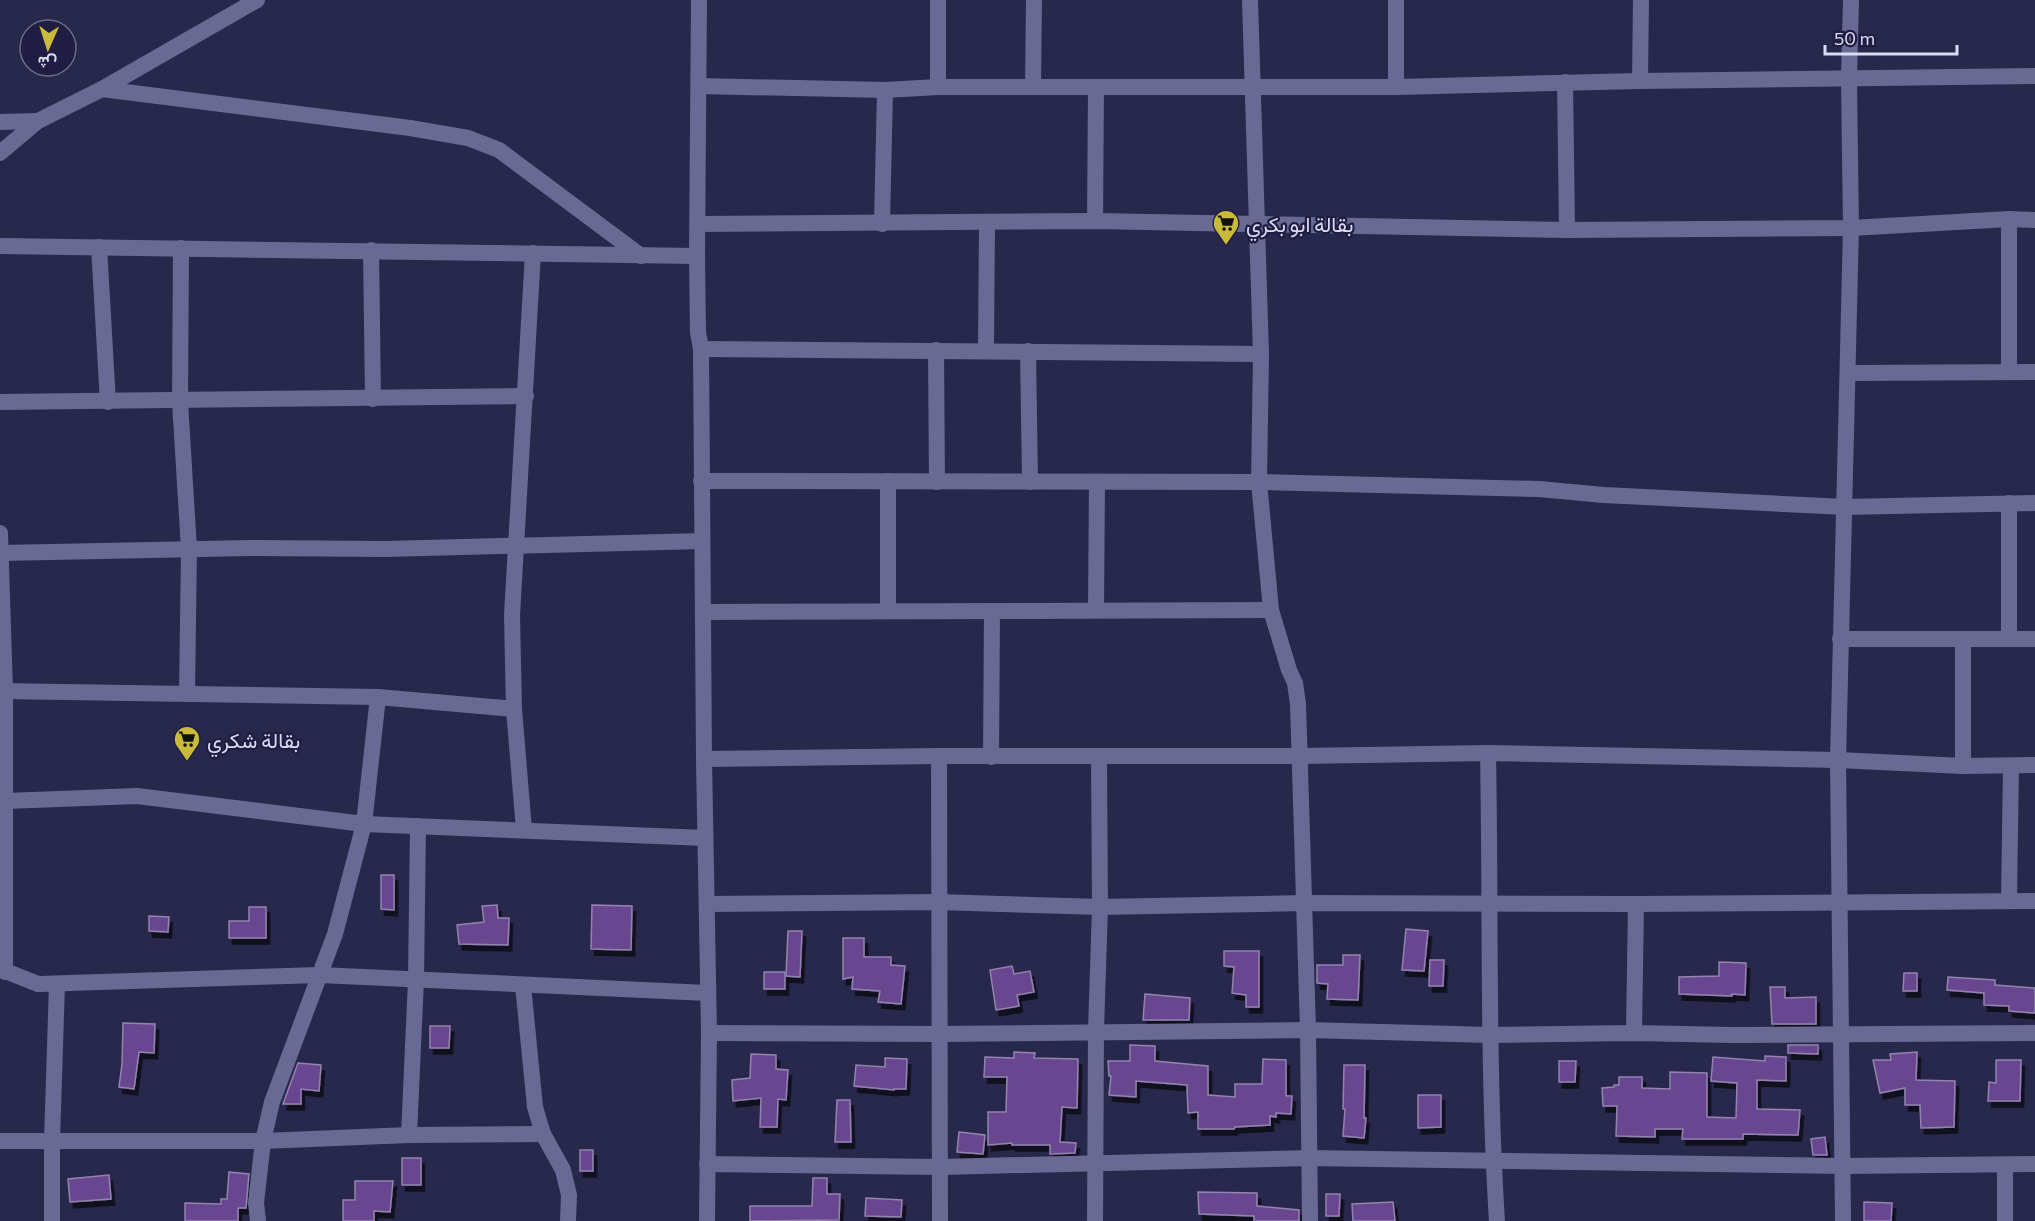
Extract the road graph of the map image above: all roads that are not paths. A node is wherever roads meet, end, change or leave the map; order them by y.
1 (256, 0) edge
2 (699, 0) edge
3 (938, 0) edge
4 (1034, 0) edge
5 (1250, 0) edge
6 (1396, 0) edge
7 (1641, 0) edge
8 (1851, 0) edge
9 (2035, 76) edge
10 (1849, 79) junction
11 (1640, 81) junction
12 (1565, 82) junction
13 (699, 86) junction
14 (938, 87) junction
15 (1033, 87) junction
16 (1096, 87) junction
17 (1252, 87) junction
18 (1396, 87) junction
19 (102, 89) junction
20 (885, 90) junction
21 (38, 121) junction
22 (0, 122) edge
23 (0, 153) edge
24 (2009, 219) junction
25 (2035, 220) edge
26 (1095, 221) junction
27 (987, 223) junction
28 (698, 224) junction
29 (882, 224) junction
30 (1257, 224) junction
31 (1851, 228) junction
32 (1568, 230) junction
33 (0, 246) edge
34 (99, 247) junction
35 (181, 248) junction
36 (371, 250) junction
37 (532, 253) junction
38 (641, 256) junction
39 (698, 256) junction
40 (701, 349) junction
41 (936, 350) junction
42 (986, 350) junction
43 (1028, 351) junction
44 (1261, 354) junction
45 (2009, 372) junction
46 (2035, 372) edge
47 (1849, 373) junction
48 (526, 396) junction
49 (373, 399) junction
50 (0, 402) edge
51 (108, 402) junction
52 (180, 402) junction
53 (701, 481) junction
54 (888, 481) junction
55 (937, 482) junction
56 (1030, 482) junction
57 (1097, 482) junction
58 (1259, 482) junction
59 (2009, 503) junction
60 (2035, 503) edge
61 (1845, 507) junction
62 (0, 533) edge
63 (702, 541) junction
64 (517, 544) junction
65 (189, 549) junction
66 (0, 553) edge
67 (1096, 609) junction
68 (1271, 610) junction
69 (888, 611) junction
70 (992, 611) junction
71 (703, 612) junction
72 (1840, 639) junction
73 (2009, 639) junction
74 (2035, 639) edge
75 (1963, 640) junction
76 (3, 691) edge
77 (187, 694) junction
78 (378, 697) junction
79 (514, 709) junction
80 (1488, 753) junction
81 (939, 756) junction
82 (1301, 756) junction
83 (991, 757) junction
84 (1099, 757) junction
85 (704, 759) junction
86 (1838, 760) junction
87 (2035, 765) edge
88 (1963, 766) junction
89 (2011, 766) junction
90 (6, 801) junction
91 (364, 824) junction
92 (418, 826) junction
93 (524, 830) junction
94 (705, 838) junction
95 (2009, 901) junction
96 (2035, 901) edge
97 (939, 902) junction
98 (1304, 903) junction
99 (1840, 903) junction
100 (707, 904) junction
101 (1491, 904) junction
102 (1636, 904) junction
103 (1100, 907) junction
104 (2, 970) edge
105 (320, 975) junction
106 (416, 980) junction
107 (57, 984) junction
108 (524, 985) junction
109 (708, 993) junction
110 (1308, 1030) junction
111 (1096, 1031) junction
112 (709, 1033) junction
113 (1634, 1033) junction
114 (2035, 1033) edge
115 (938, 1034) junction
116 (1840, 1034) junction
117 (1491, 1035) junction
118 (543, 1134) junction
119 (409, 1135) junction
120 (52, 1140) junction
121 (0, 1141) edge
122 (263, 1141) junction
123 (1309, 1158) junction
124 (1494, 1161) junction
125 (707, 1164) junction
126 (1096, 1164) junction
127 (2035, 1164) edge
128 (2005, 1165) junction
129 (1843, 1166) junction
130 (940, 1167) junction
131 (52, 1221) edge
132 (258, 1221) edge
133 (568, 1221) edge
134 (707, 1221) edge
135 (940, 1221) edge
136 (1095, 1221) edge
137 (1310, 1221) edge
138 (1497, 1221) edge
139 (1843, 1221) edge
140 (2005, 1221) edge

1 - 19 street
2 - 13 street
3 - 14 street
4 - 15 street
5 - 17 street
6 - 18 street
7 - 11 street
8 - 10 street
9 - 10 street
10 - 11 street
10 - 31 street
11 - 12 street
12 - 18 street
12 - 32 street
13 - 20 street
13 - 28 street
14 - 15 street
14 - 20 street
15 - 16 street
16 - 17 street
16 - 26 street
17 - 18 street
17 - 30 street
19 - 21 street
19 - 38 street
20 - 29 street
21 - 22 street
21 - 23 street
24 - 25 street
24 - 31 street
24 - 45 street
26 - 27 street
26 - 30 street
27 - 29 street
27 - 42 street
28 - 29 street
28 - 39 street
30 - 32 street
30 - 44 street
31 - 32 street
31 - 47 street
33 - 34 street
34 - 35 street
34 - 51 street
35 - 36 street
35 - 52 street
36 - 37 street
36 - 49 street
37 - 38 street
37 - 48 street
38 - 39 street
39 - 40 street
40 - 41 street
40 - 53 street
41 - 42 street
41 - 55 street
42 - 43 street
43 - 44 street
43 - 56 street
44 - 58 street
45 - 46 street
45 - 47 street
47 - 61 street
48 - 49 street
48 - 64 street
49 - 52 street
50 - 51 street
51 - 52 street
52 - 65 street
53 - 54 street
53 - 63 street
54 - 55 street
54 - 69 street
55 - 56 street
56 - 57 street
57 - 58 street
57 - 67 street
58 - 61 street
58 - 68 street
59 - 60 street
59 - 61 street
59 - 73 street
61 - 72 street
62 - 66 street
63 - 64 street
63 - 71 street
64 - 65 street
64 - 79 street
65 - 66 street
65 - 77 street
66 - 76 street
67 - 68 street
67 - 70 street
68 - 82 street
69 - 70 street
69 - 71 street
70 - 83 street
71 - 85 street
72 - 75 street
72 - 86 street
73 - 74 street
73 - 75 street
75 - 88 street
76 - 77 street
76 - 90 street
77 - 78 street
78 - 79 street
78 - 91 street
79 - 93 street
80 - 82 street
80 - 86 street
80 - 101 street
81 - 83 street
81 - 85 street
81 - 97 street
82 - 84 street
82 - 98 street
83 - 84 street
84 - 103 street
85 - 94 street
86 - 88 street
86 - 99 street
87 - 89 street
88 - 89 street
89 - 95 street
90 - 91 street
90 - 104 street
91 - 92 street
91 - 105 street
92 - 93 street
92 - 106 street
93 - 94 street
94 - 100 street
95 - 96 street
95 - 99 street
97 - 100 street
97 - 103 street
97 - 115 street
98 - 101 street
98 - 103 street
98 - 110 street
99 - 102 street
99 - 116 street
100 - 109 street
101 - 102 street
101 - 117 street
102 - 113 street
103 - 111 street
104 - 107 street
105 - 106 street
105 - 107 street
105 - 122 street
106 - 108 street
106 - 119 street
107 - 120 street
108 - 109 street
108 - 118 street
109 - 112 street
110 - 111 street
110 - 117 street
110 - 123 street
111 - 115 street
111 - 126 street
112 - 115 street
112 - 125 street
113 - 116 street
113 - 117 street
114 - 116 street
115 - 130 street
116 - 129 street
117 - 124 street
118 - 119 street
118 - 133 street
119 - 122 street
120 - 121 street
120 - 122 street
120 - 131 street
122 - 132 street
123 - 124 street
123 - 126 street
123 - 137 street
124 - 129 street
124 - 138 street
125 - 130 street
125 - 134 street
126 - 130 street
126 - 136 street
127 - 128 street
128 - 129 street
128 - 140 street
129 - 139 street
130 - 135 street

